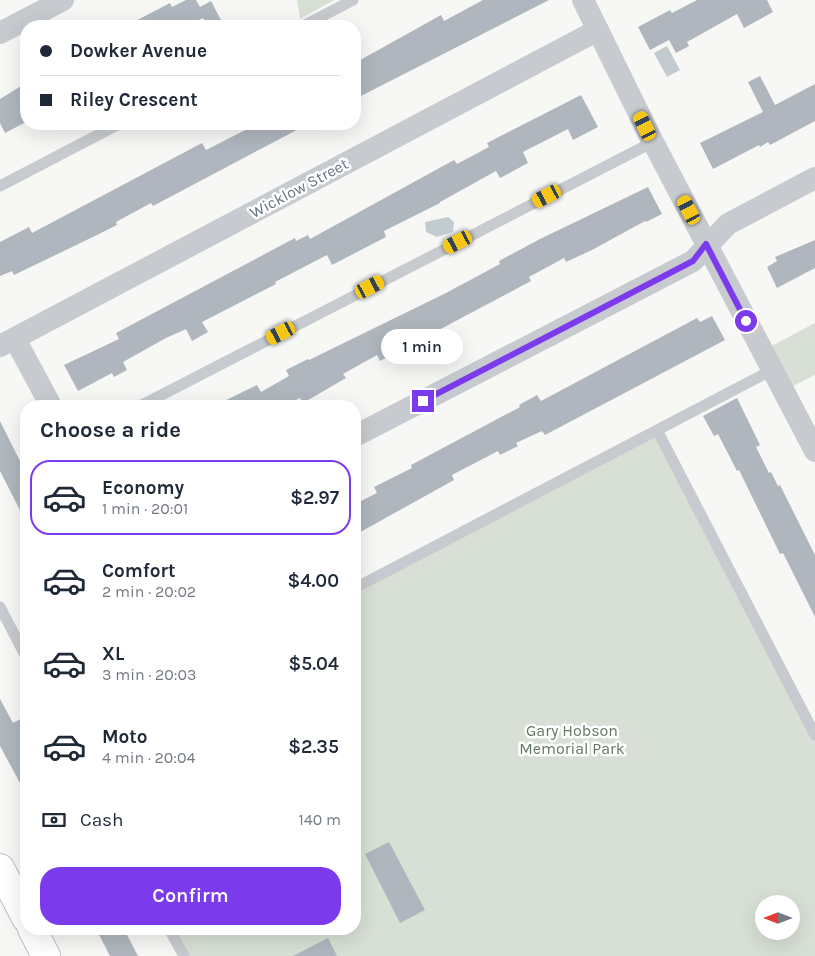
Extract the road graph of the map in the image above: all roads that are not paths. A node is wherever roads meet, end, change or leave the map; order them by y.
1 (63, 0) edge
2 (353, 0) edge
3 (583, 0) edge
4 (25, 20) edge
5 (315, 20) edge
6 (20, 23) edge
7 (598, 30) junction
8 (0, 33) edge
9 (107, 130) edge
10 (653, 142) junction
11 (815, 178) edge
12 (0, 186) edge
13 (706, 244) junction
14 (7, 342) edge
15 (772, 370) junction
16 (47, 400) edge
17 (152, 400) edge
18 (657, 430) junction
19 (361, 433) edge
20 (815, 450) edge
21 (361, 585) edge
22 (0, 607) edge
23 (20, 645) edge
24 (815, 735) edge
25 (0, 868) edge
26 (20, 906) edge
27 (35, 935) edge
28 (172, 935) edge
29 (46, 956) edge
30 (184, 956) edge

1 - 4 street
2 - 5 lane
3 - 7 street
6 - 8 street
7 - 10 street
7 - 14 street, Wicklow Street
9 - 12 lane
10 - 13 street
10 - 17 lane
11 - 13 street
13 - 15 street
13 - 19 street
14 - 16 street
15 - 18 lane
15 - 20 street
18 - 21 lane
18 - 24 lane
22 - 23 lane
25 - 26 street
27 - 29 street
28 - 30 lane

